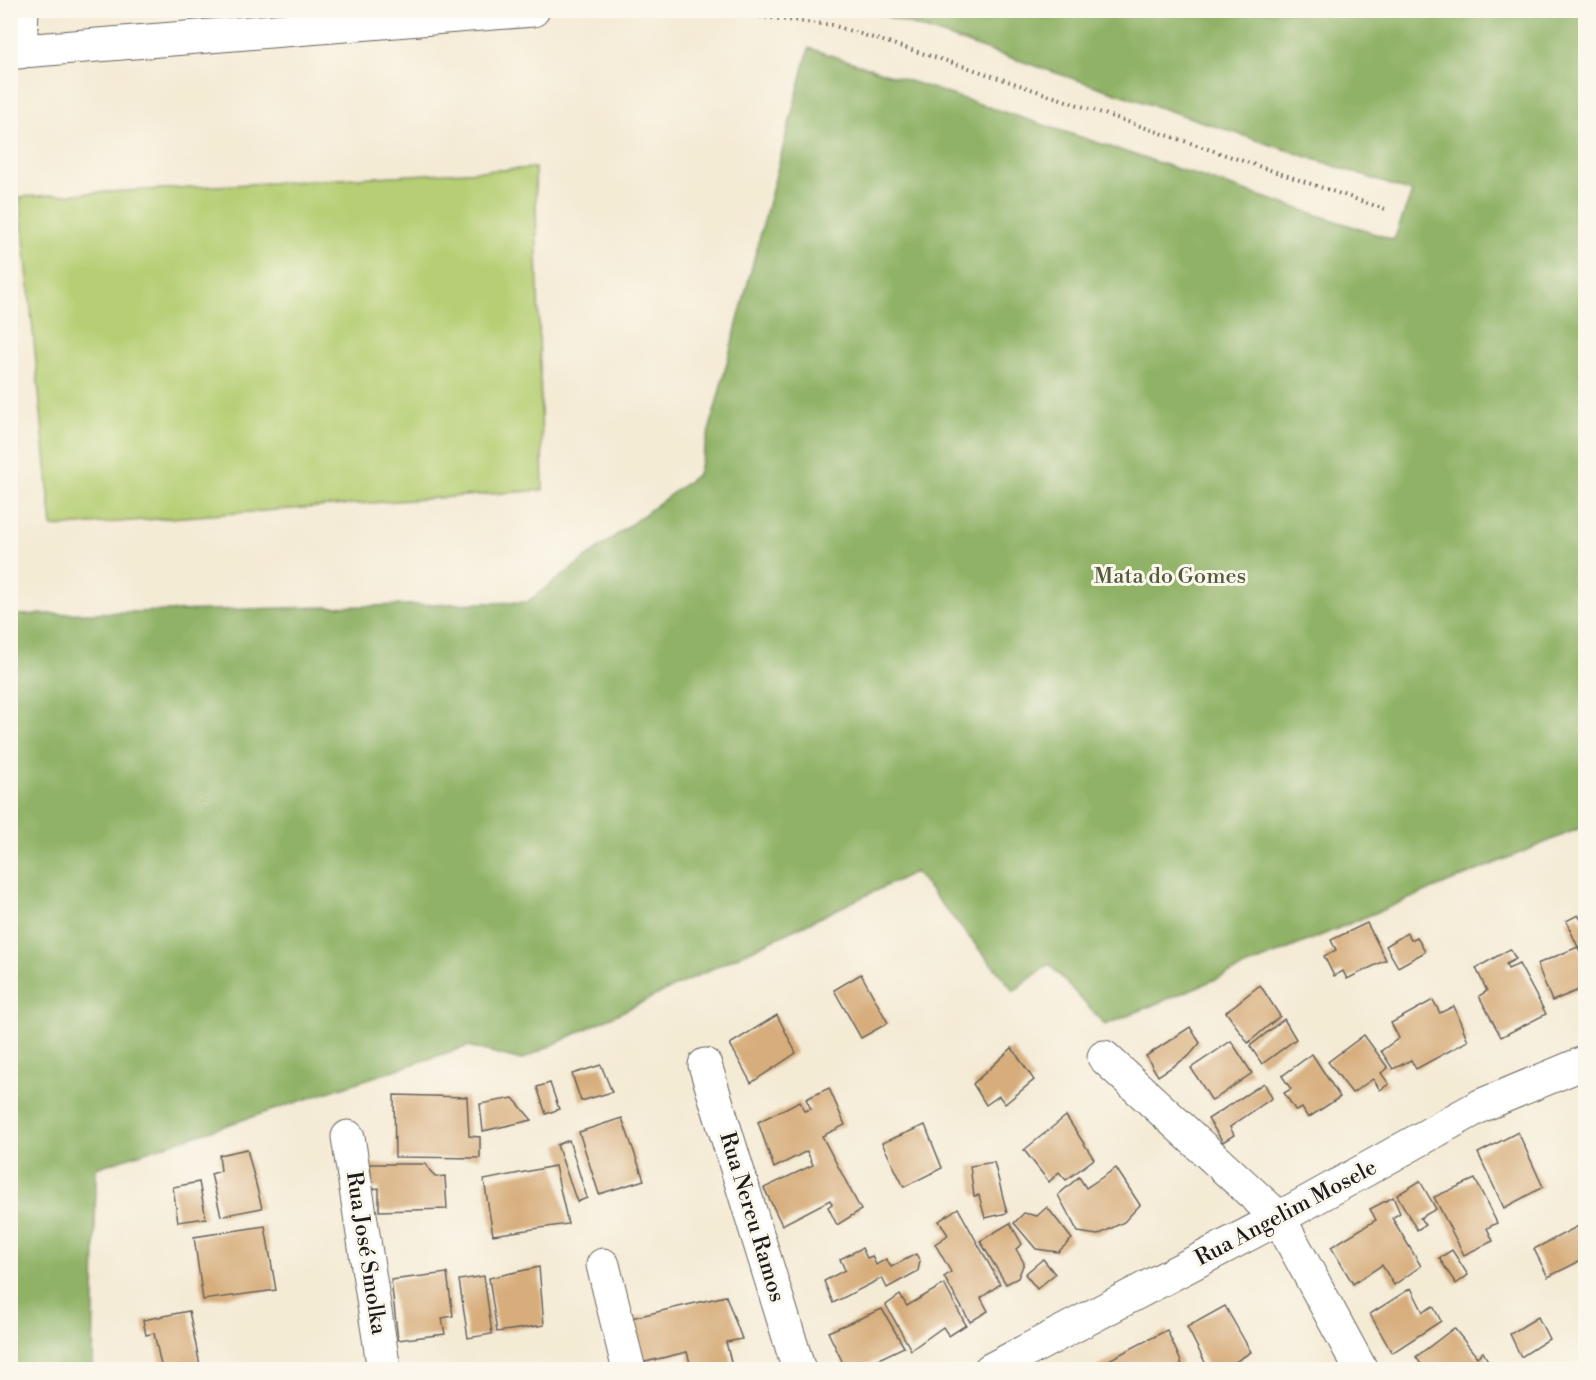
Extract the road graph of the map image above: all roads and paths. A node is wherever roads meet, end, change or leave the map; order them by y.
1 (22, 10) edge
2 (534, 10) edge
3 (700, 10) edge
4 (15, 52) edge
5 (1385, 209) dead end
6 (1104, 1057) dead end
7 (1586, 1062) edge
8 (705, 1065) dead end
9 (348, 1137) dead end
10 (1279, 1218) junction
11 (603, 1265) dead end
12 (384, 1370) edge
13 (629, 1370) edge
14 (798, 1370) edge
15 (990, 1370) edge
16 (1361, 1370) edge

1 - 4 street
2 - 4 street
3 - 5 path
6 - 10 street
7 - 10 street, Rua Angelim Mosele
8 - 14 street, Rua Nereu Ramos
9 - 12 street, Rua José Smolka
10 - 15 street, Rua Angelim Mosele
10 - 16 street
11 - 13 street

